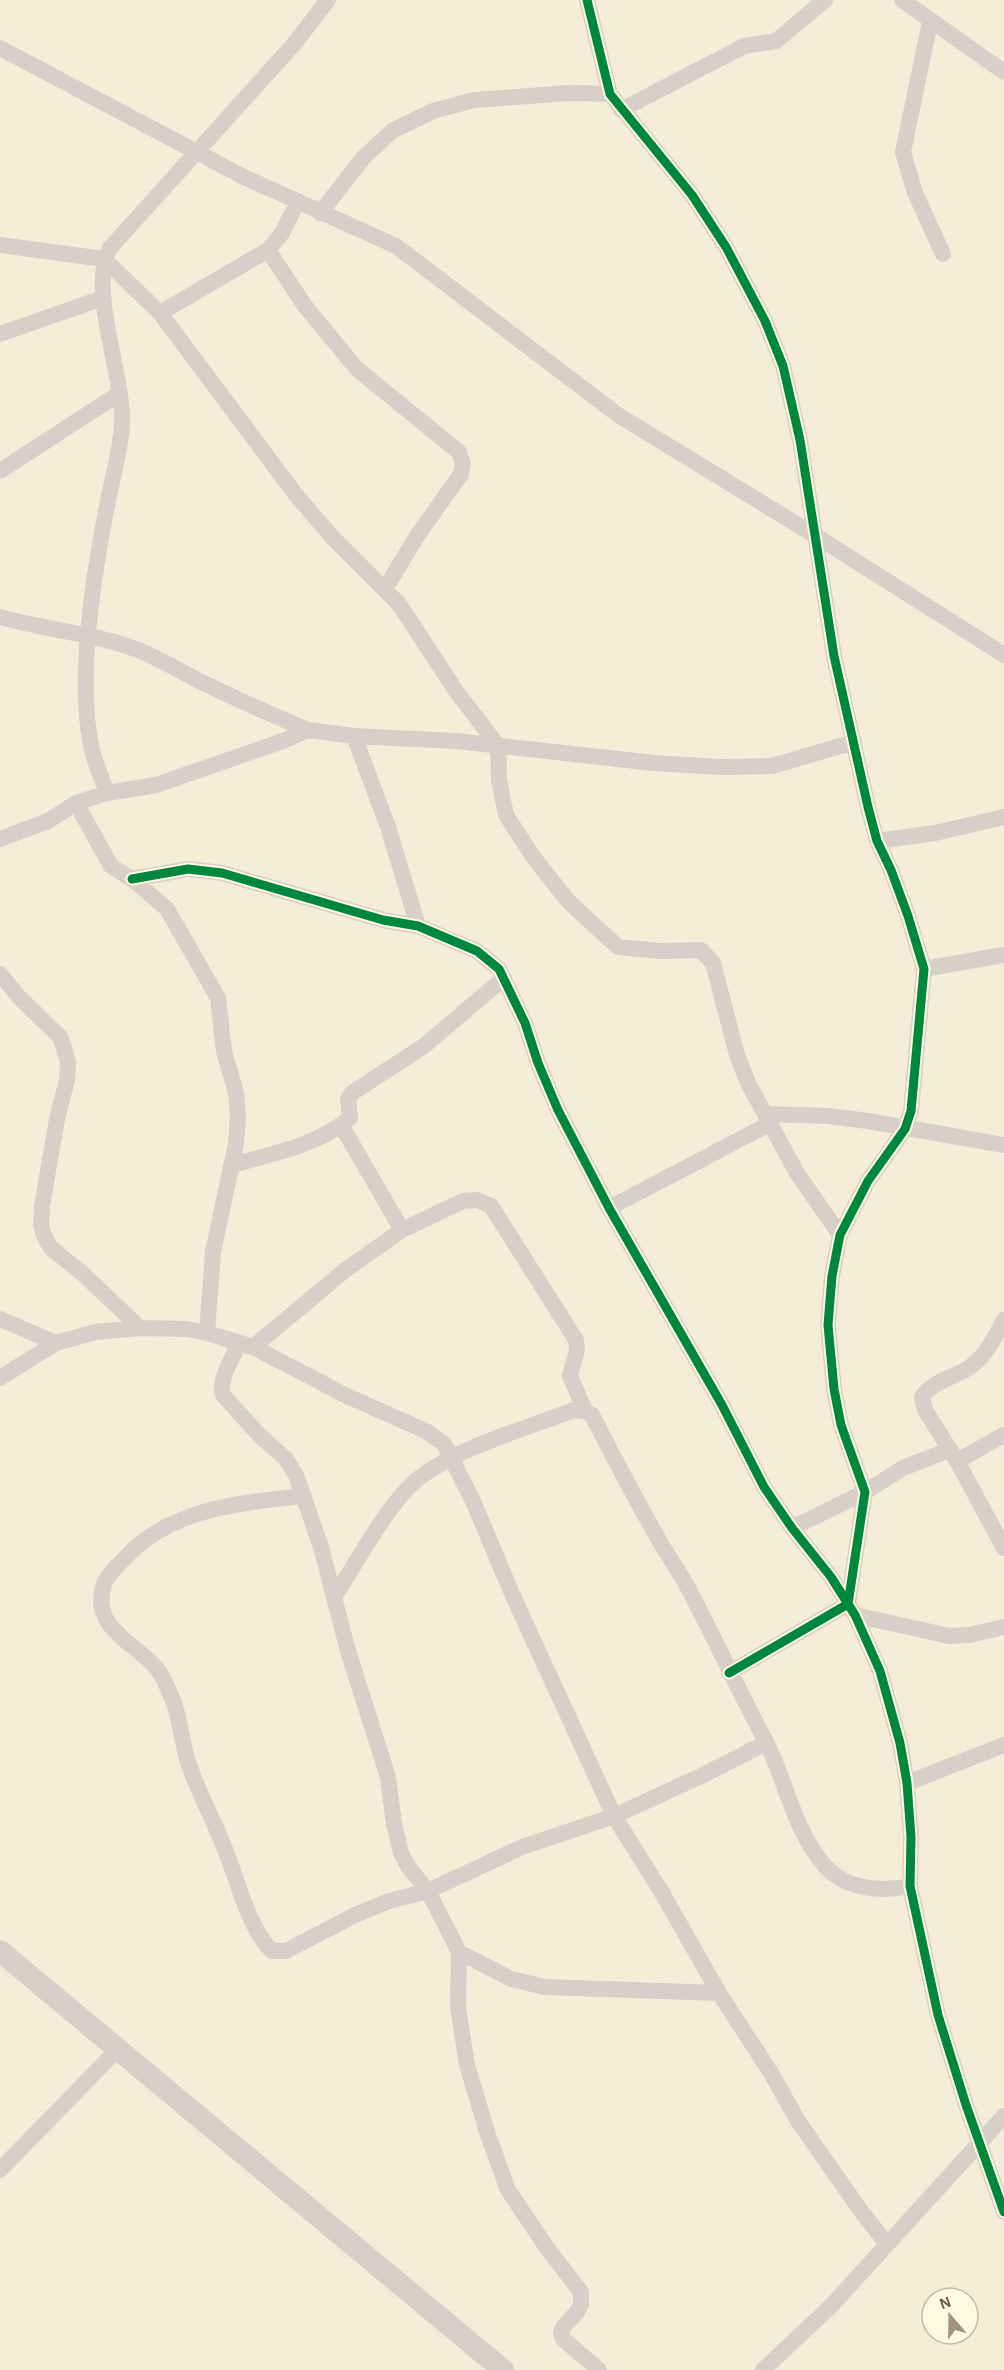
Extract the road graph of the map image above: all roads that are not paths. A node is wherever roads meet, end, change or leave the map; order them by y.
1 (328, 0) edge
2 (587, 0) edge
3 (825, 0) edge
4 (902, 0) edge
5 (930, 22) junction
6 (0, 48) edge
7 (1004, 72) edge
8 (610, 94) junction
9 (621, 110) junction
10 (197, 153) junction
11 (298, 201) junction
12 (320, 213) junction
13 (0, 245) edge
14 (268, 250) junction
15 (943, 254) dead end
16 (104, 259) junction
17 (103, 298) junction
18 (160, 313) junction
19 (0, 334) edge
20 (120, 393) junction
21 (0, 471) edge
22 (816, 536) junction
23 (385, 589) junction
24 (0, 617) edge
25 (90, 636) junction
26 (1004, 655) edge
27 (308, 730) junction
28 (354, 736) junction
29 (854, 742) junction
30 (498, 746) junction
31 (107, 793) junction
32 (76, 803) junction
33 (1004, 817) edge
34 (0, 839) edge
35 (877, 841) junction
36 (132, 879) junction
37 (418, 926) junction
38 (1004, 955) edge
39 (924, 969) junction
40 (0, 974) edge
41 (504, 978) junction
42 (769, 1118) junction
43 (341, 1125) junction
44 (905, 1128) junction
45 (1004, 1145) edge
46 (231, 1165) junction
47 (609, 1208) junction
48 (402, 1230) junction
49 (840, 1235) junction
50 (1, 1316) edge
51 (1004, 1320) edge
52 (140, 1328) junction
53 (207, 1333) junction
54 (56, 1343) junction
55 (246, 1345) junction
56 (0, 1378) edge
57 (585, 1411) junction
58 (1004, 1435) edge
59 (953, 1456) junction
60 (450, 1457) junction
61 (865, 1492) junction
62 (304, 1496) junction
63 (792, 1528) junction
64 (1004, 1548) edge
65 (334, 1597) junction
66 (851, 1609) junction
67 (1004, 1627) edge
68 (729, 1673) junction
69 (766, 1743) junction
70 (1004, 1745) edge
71 (907, 1783) junction
72 (614, 1816) junction
73 (910, 1886) junction
74 (428, 1891) junction
75 (0, 1951) edge
76 (459, 1952) junction
77 (719, 1993) junction
78 (118, 2049) junction
79 (1004, 2116) edge
80 (980, 2143) junction
81 (0, 2170) edge
82 (1004, 2212) edge
83 (887, 2244) junction
84 (502, 2370) edge
85 (599, 2370) edge
86 (763, 2370) edge

1 - 10 street
2 - 8 street
3 - 9 street
4 - 5 street
5 - 7 street
5 - 15 street
6 - 10 street
8 - 9 street
8 - 12 street
9 - 22 street
10 - 11 street
10 - 16 street
11 - 12 street
11 - 14 street
12 - 22 street
13 - 16 street
14 - 18 street
14 - 23 street
16 - 17 street
16 - 18 street
17 - 19 street
17 - 20 street
18 - 23 street
20 - 21 street
20 - 25 street
22 - 26 street
22 - 29 street
23 - 30 street
24 - 25 street
25 - 27 street
25 - 31 street
27 - 28 street
27 - 31 street
28 - 30 street
28 - 37 street
29 - 30 street
29 - 35 street
30 - 42 street
31 - 32 street
32 - 34 street
32 - 36 street
33 - 35 street
35 - 39 street
36 - 37 street
36 - 46 street
37 - 41 street
38 - 39 street
39 - 44 street
40 - 52 street
41 - 43 street
41 - 47 street
42 - 44 street
42 - 47 street
42 - 49 street
43 - 46 street
43 - 48 street
44 - 45 street
44 - 49 street
46 - 53 street
47 - 63 street
48 - 55 street
48 - 57 street
49 - 61 street
50 - 54 street
51 - 59 street
52 - 53 street
52 - 54 street
53 - 55 street
54 - 56 street
55 - 60 street
55 - 62 street
57 - 60 street
57 - 68 street
58 - 59 street
59 - 61 street
59 - 64 street
60 - 65 street
60 - 72 street
61 - 63 street
61 - 66 street
62 - 65 street
62 - 74 street
63 - 66 street
65 - 74 street
66 - 67 street
66 - 68 street
66 - 71 street
68 - 69 street
69 - 72 street
69 - 73 street
70 - 71 street
71 - 73 street
72 - 74 street
72 - 77 street
73 - 80 street
74 - 76 street
75 - 78 main road
76 - 77 street
76 - 85 street
77 - 83 street
78 - 81 street
78 - 84 main road
79 - 80 street
80 - 82 street
80 - 83 street
83 - 86 street

